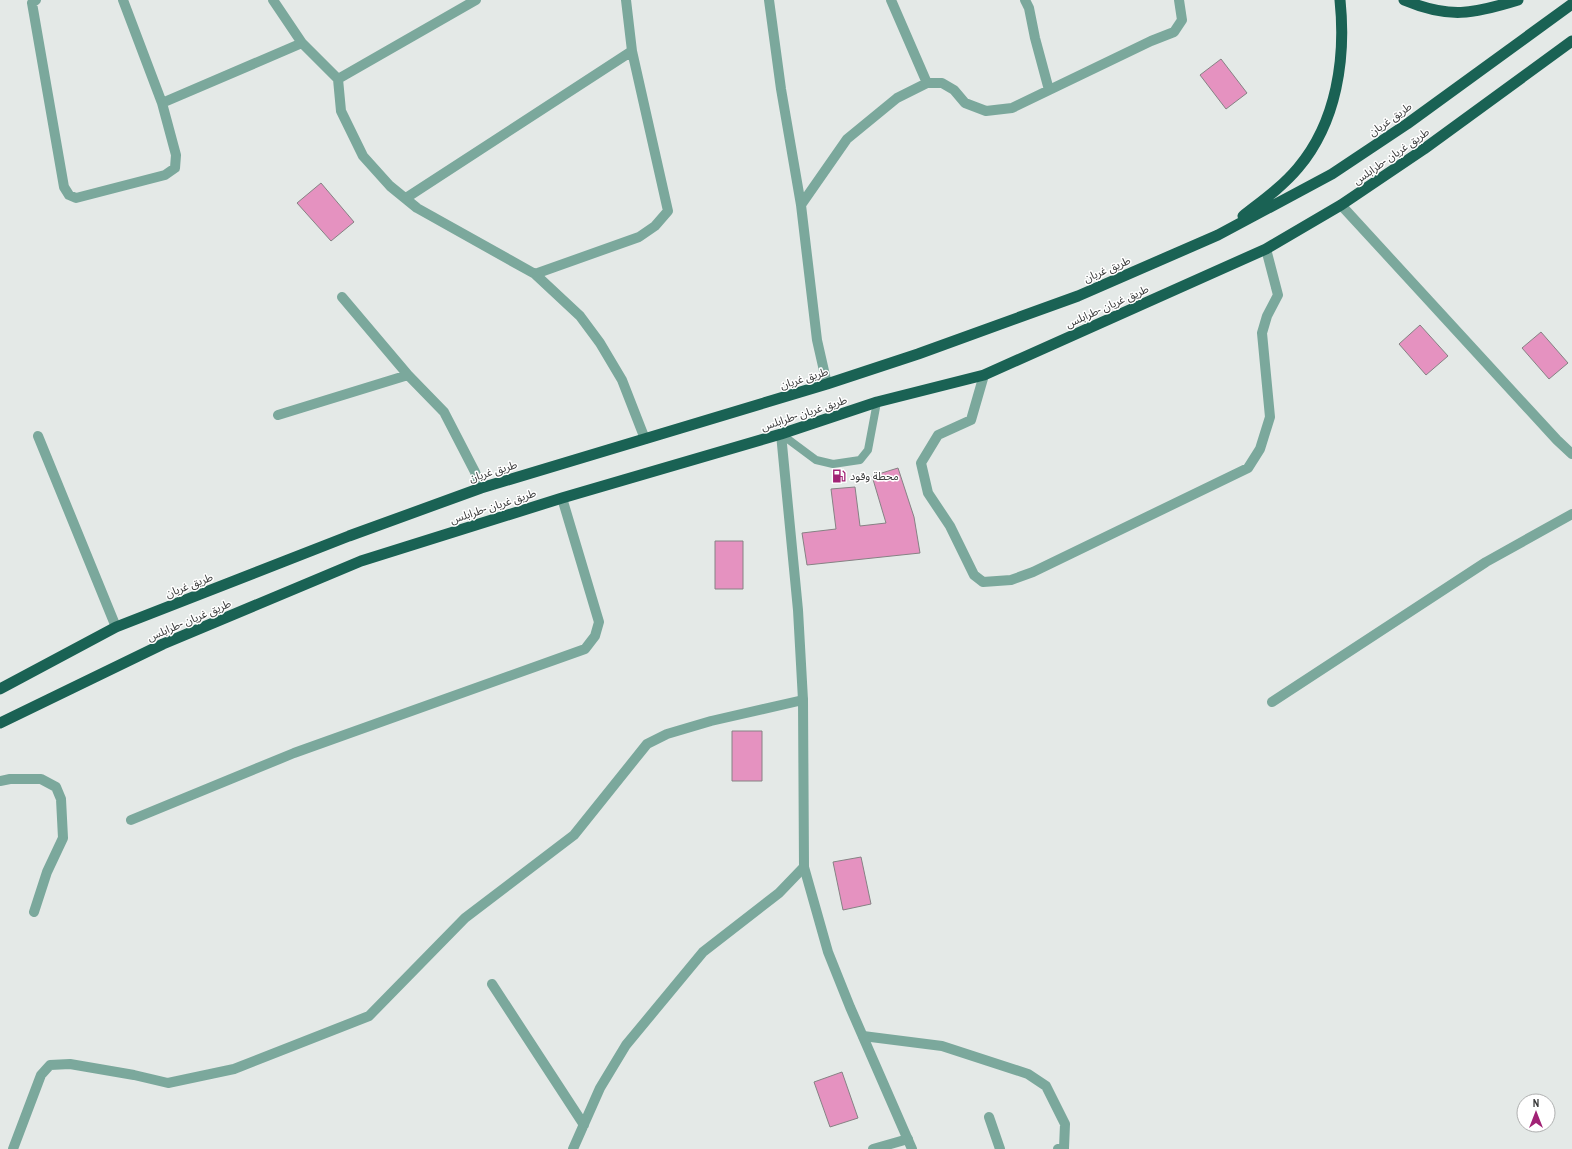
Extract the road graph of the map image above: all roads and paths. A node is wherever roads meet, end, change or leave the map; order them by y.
1 (36, 0) edge
2 (123, 0) edge
3 (273, 0) edge
4 (476, 0) edge
5 (626, 0) edge
6 (769, 0) edge
7 (891, 0) edge
8 (1025, 0) edge
9 (1179, 0) edge
10 (1340, 0) edge
11 (1404, 0) edge
12 (1518, 0) edge
13 (1572, 4) edge
14 (1572, 41) edge
15 (302, 43) junction
16 (632, 51) junction
17 (338, 79) junction
18 (927, 83) junction
19 (1049, 90) junction
20 (162, 103) junction
21 (406, 198) junction
22 (801, 205) junction
23 (1341, 205) junction
24 (1218, 235) junction
25 (1266, 249) junction
26 (535, 274) junction
27 (342, 297) dead end
28 (408, 375) junction
29 (984, 375) junction
30 (827, 384) junction
31 (877, 402) junction
32 (278, 415) dead end
33 (781, 434) junction
34 (38, 436) dead end
35 (646, 439) junction
36 (1572, 454) edge
37 (481, 488) junction
38 (562, 498) junction
39 (1572, 514) edge
40 (116, 627) junction
41 (0, 689) edge
42 (803, 700) junction
43 (1272, 702) dead end
44 (0, 723) edge
45 (0, 781) edge
46 (131, 820) dead end
47 (804, 867) junction
48 (34, 912) dead end
49 (492, 984) dead end
50 (863, 1036) junction
51 (989, 1117) dead end
52 (584, 1125) junction
53 (908, 1139) junction
54 (12, 1149) edge
55 (573, 1149) edge
56 (873, 1149) edge
57 (912, 1149) edge
58 (1000, 1149) edge
59 (1058, 1149) edge

1 - 20 street
2 - 20 street
3 - 15 street
4 - 17 street
5 - 16 street
6 - 22 street
7 - 18 street
8 - 19 street
9 - 19 street
10 - 24 highway
11 - 12 highway
13 - 24 highway, طريق غريان
14 - 23 highway, طريق غريان -طرابلس
15 - 17 street
15 - 20 street
16 - 21 street
16 - 26 street
17 - 21 street
18 - 19 street
18 - 22 street
21 - 26 street
22 - 30 street
23 - 25 highway, طريق غريان -طرابلس
23 - 36 street
24 - 30 highway, طريق غريان
25 - 29 highway, طريق غريان -طرابلس
25 - 29 street
26 - 35 street
27 - 28 street
28 - 32 street
28 - 37 street
29 - 31 highway, طريق غريان -طرابلس
30 - 35 highway, طريق غريان
31 - 33 highway, طريق غريان -طرابلس
31 - 33 lane
33 - 38 highway, طريق غريان -طرابلس
33 - 42 street
34 - 40 street
35 - 37 highway, طريق غريان
37 - 40 highway, طريق غريان
38 - 44 highway, طريق غريان -طرابلس
38 - 46 street
39 - 43 street
40 - 41 highway, طريق غريان
42 - 47 street
42 - 54 street
45 - 48 street
47 - 50 street
47 - 52 street
49 - 52 street
50 - 53 street
50 - 59 street
51 - 58 street
52 - 55 street
53 - 56 street
53 - 57 street

